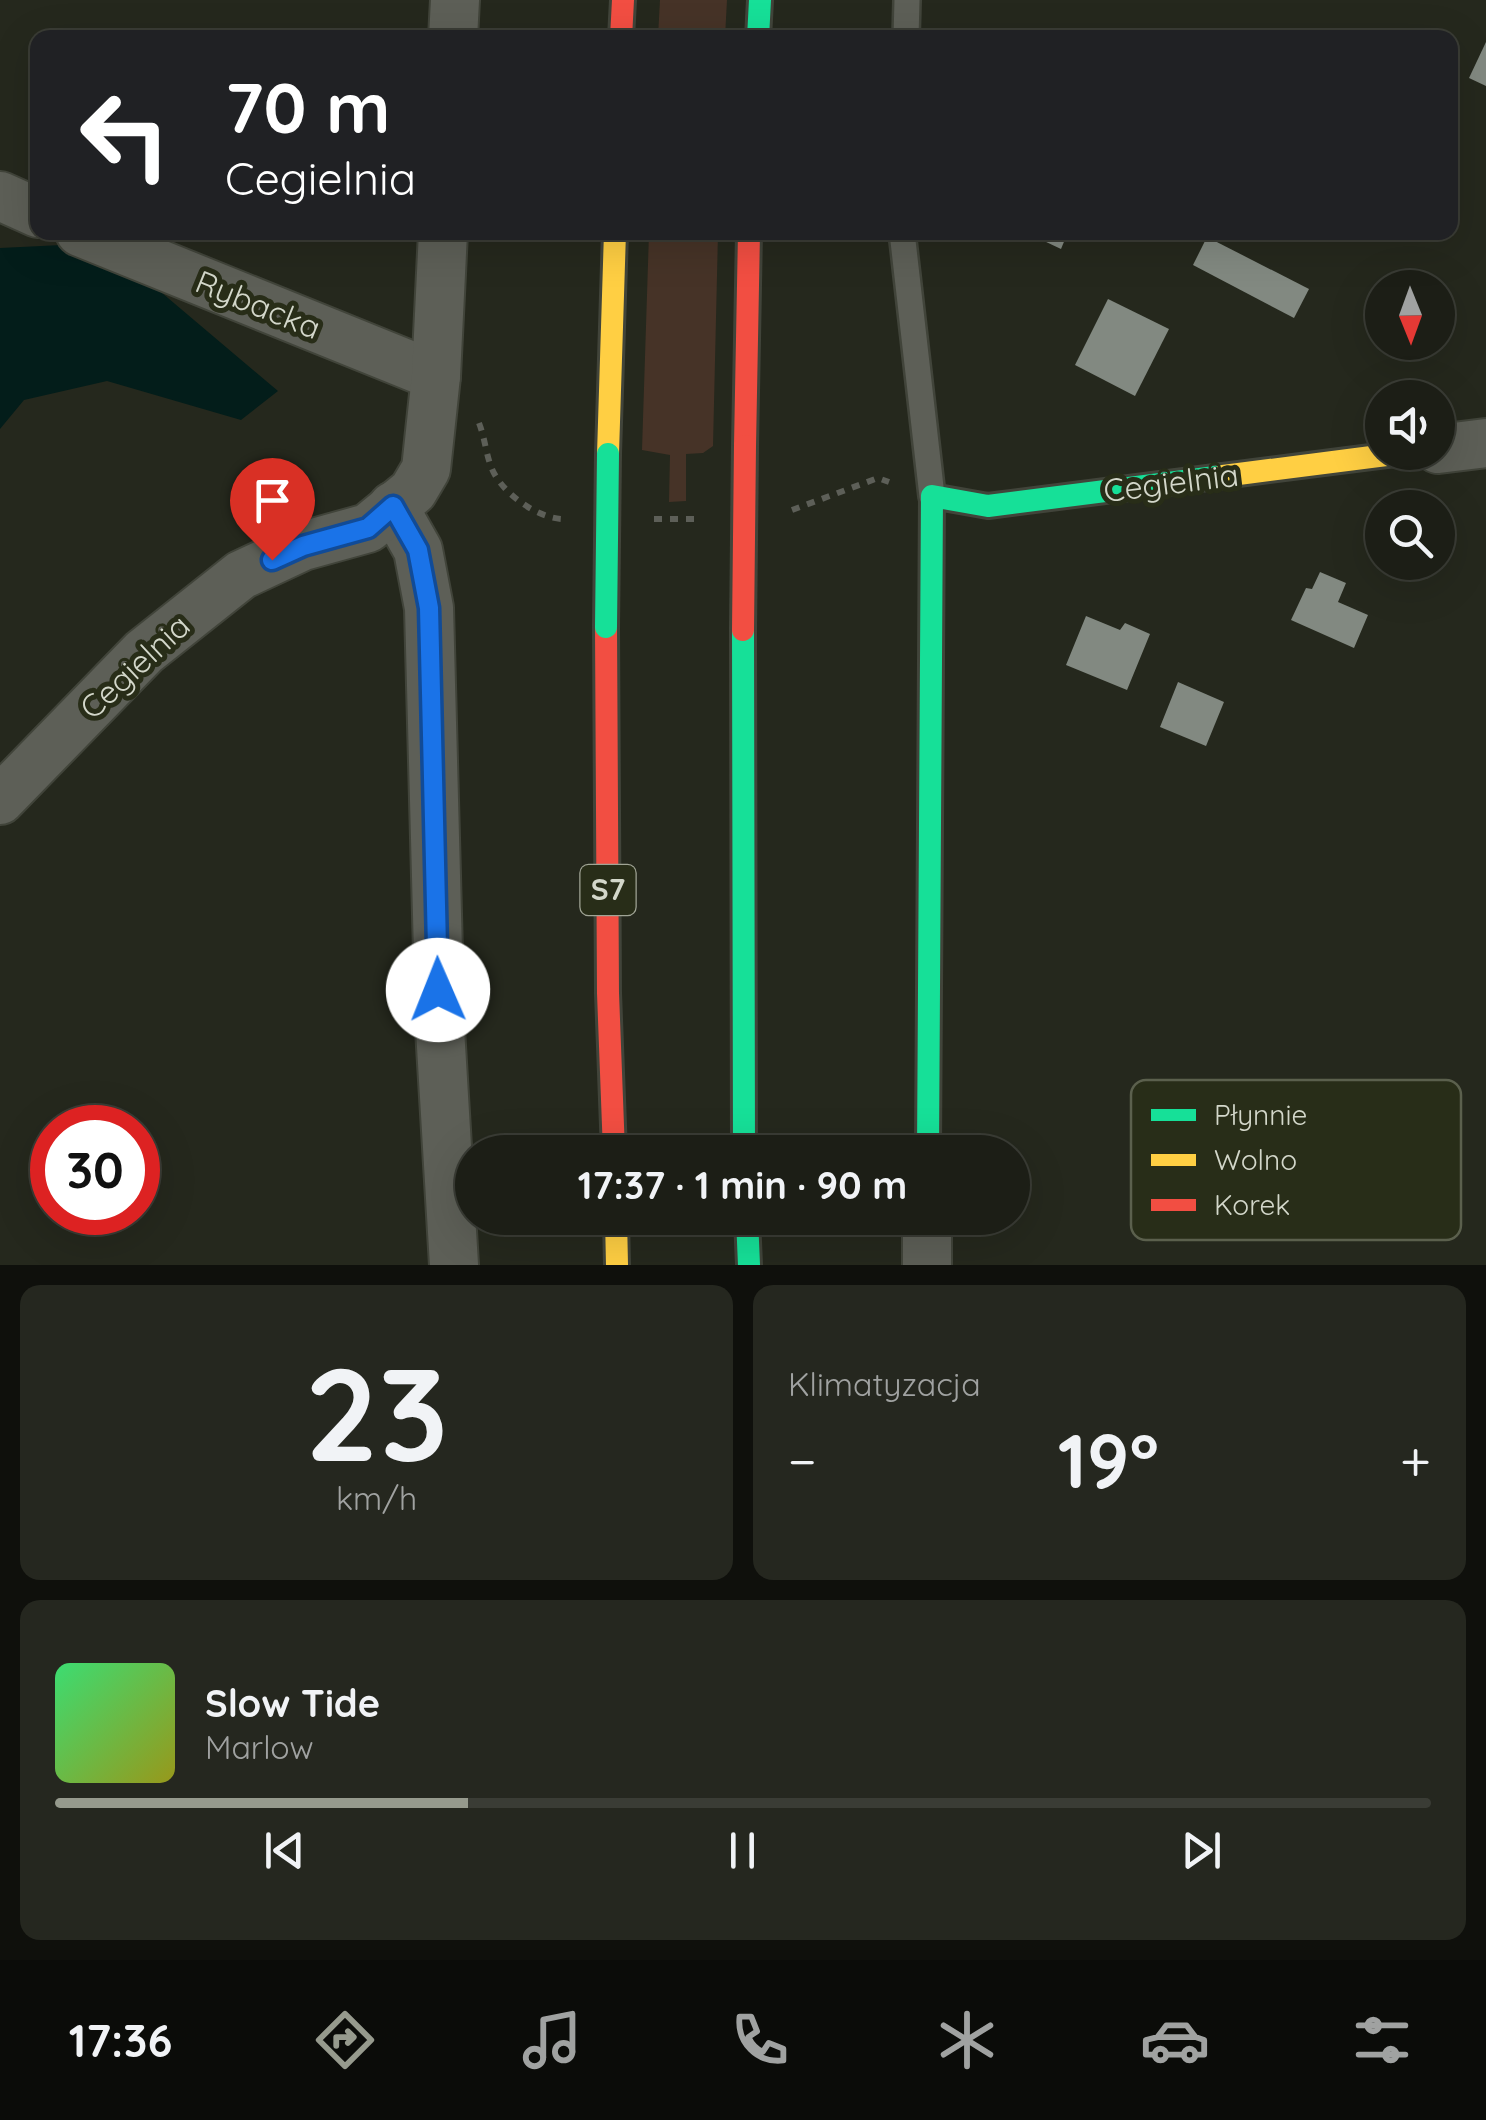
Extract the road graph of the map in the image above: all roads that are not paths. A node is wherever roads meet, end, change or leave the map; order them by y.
1 (455, 0) edge
2 (623, 0) edge
3 (760, 0) edge
4 (907, 0) edge
5 (453, 30) edge
6 (622, 30) edge
7 (758, 30) edge
8 (906, 30) edge
9 (0, 196) edge
10 (30, 209) edge
11 (100, 240) edge
12 (444, 240) edge
13 (615, 240) edge
14 (749, 240) edge
15 (903, 240) edge
16 (436, 376) junction
17 (1486, 443) edge
18 (1455, 447) edge
19 (1365, 458) edge
20 (932, 496) junction
21 (393, 506) junction
22 (0, 800) edge
23 (613, 1135) edge
24 (744, 1135) edge
25 (928, 1135) edge
26 (616, 1235) edge
27 (748, 1235) edge
28 (927, 1235) edge
29 (454, 1265) edge
30 (617, 1265) edge
31 (749, 1265) edge
32 (927, 1265) edge

1 - 5 street
2 - 6 main road
3 - 7 main road
4 - 8 lane
9 - 10 street
11 - 16 street, Rybacka
12 - 16 street, Cegielnia
13 - 23 main road, S7, bridge
14 - 24 main road, bridge
15 - 20 lane
16 - 21 street, Cegielnia
17 - 18 street
19 - 20 main road, Cegielnia
20 - 25 main road
21 - 22 street, Cegielnia
21 - 29 street
26 - 30 main road
27 - 31 main road
28 - 32 street

